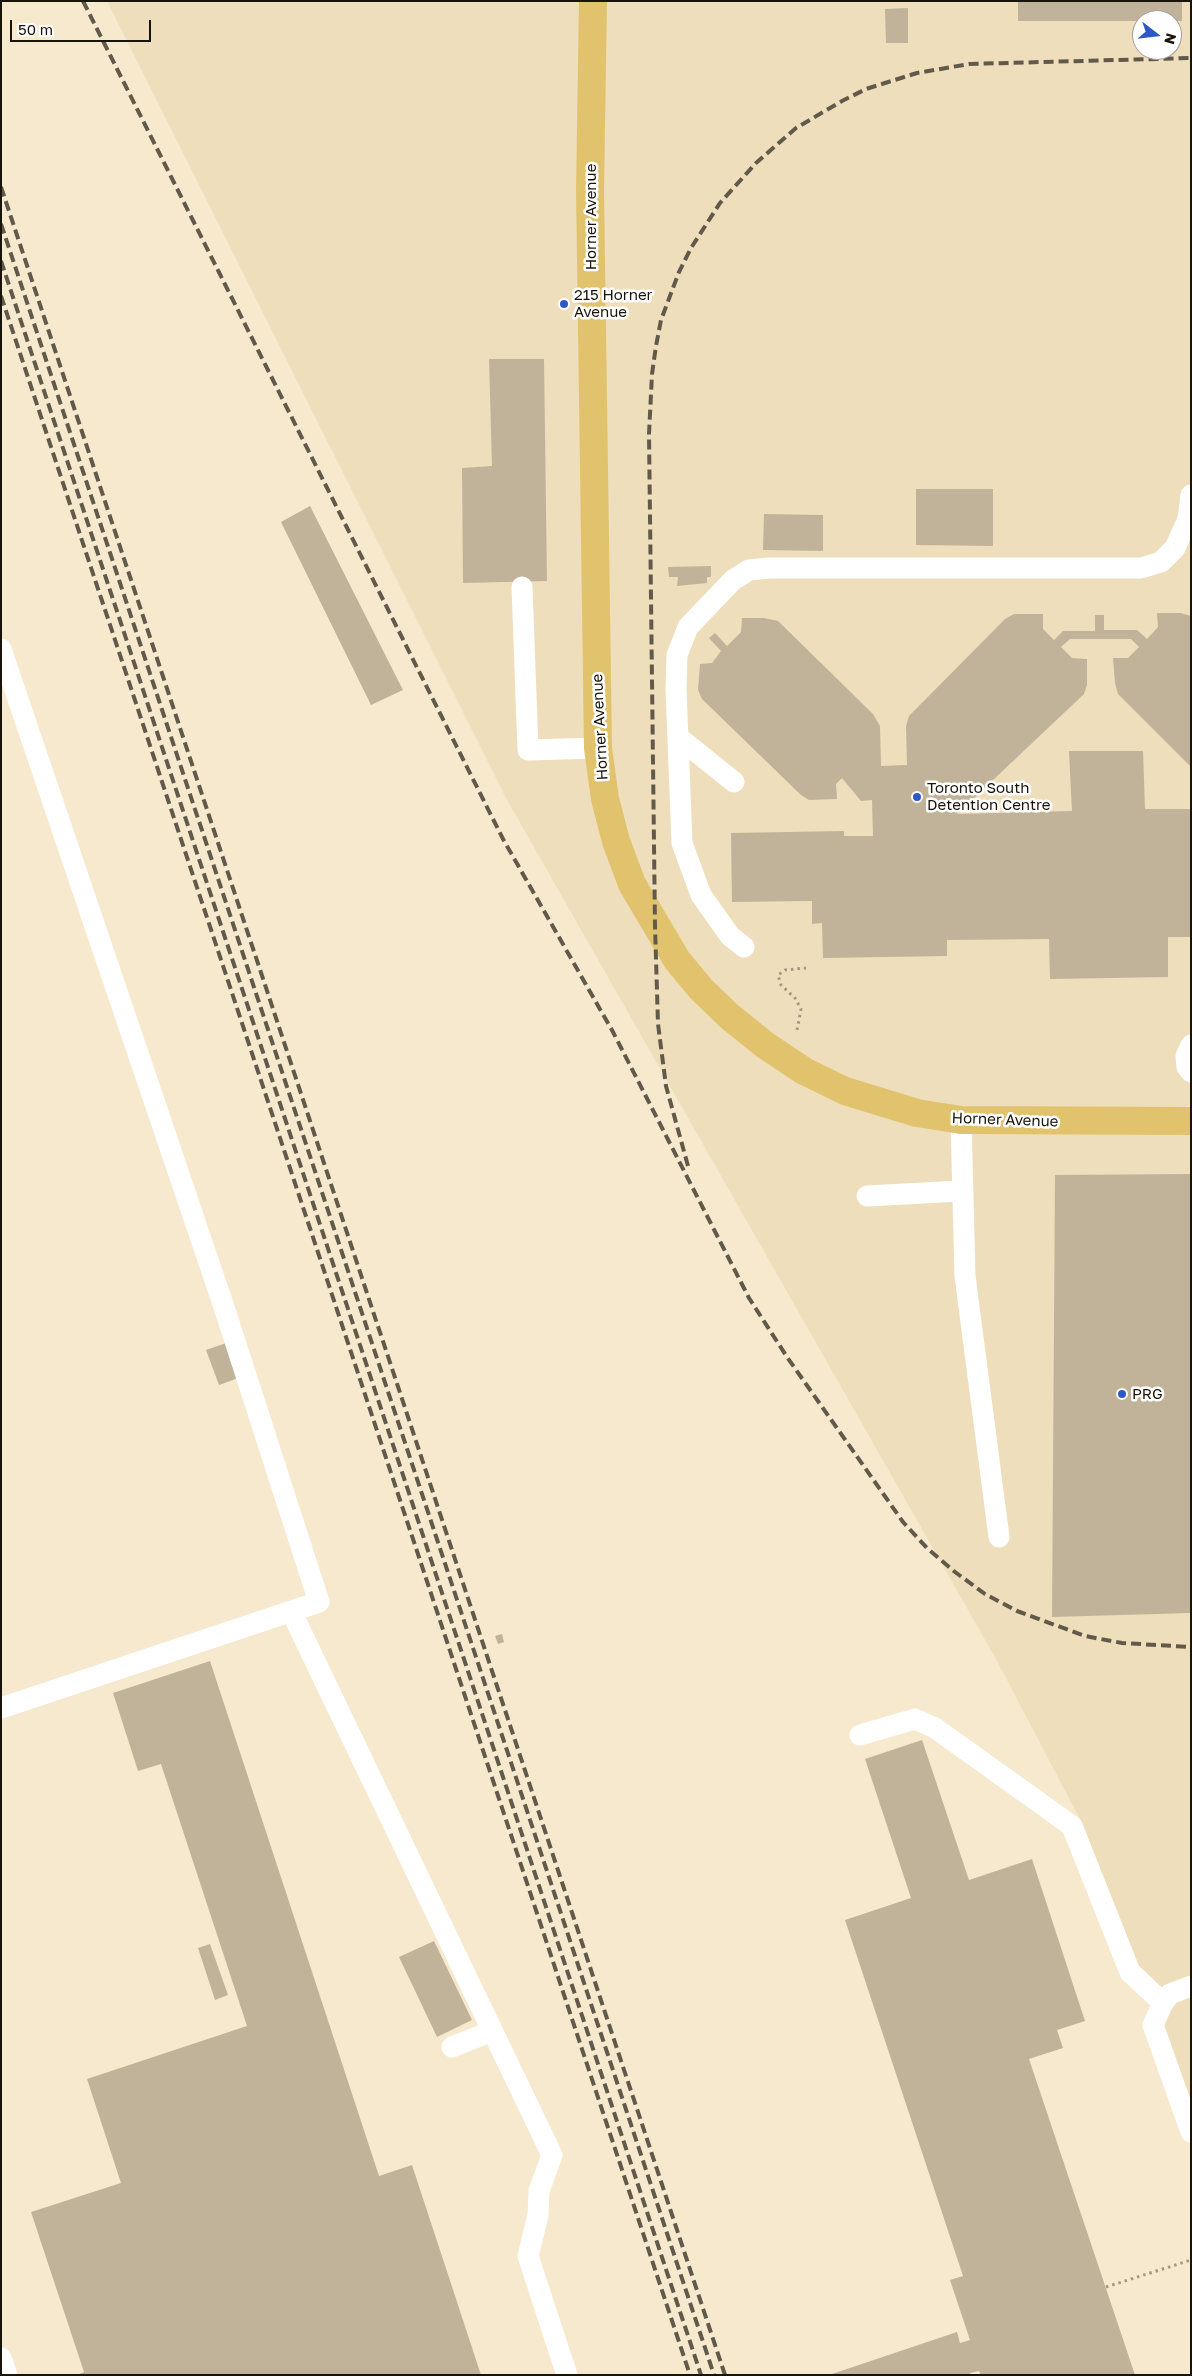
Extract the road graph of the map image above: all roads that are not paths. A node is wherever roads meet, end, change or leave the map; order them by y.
1 (593, 1) edge
2 (1191, 495) edge
3 (522, 587) dead end
4 (1, 649) edge
5 (678, 737) junction
6 (598, 748) junction
7 (734, 782) dead end
8 (744, 947) dead end
9 (1191, 1045) edge
10 (1191, 1072) edge
11 (961, 1120) junction
12 (1191, 1121) edge
13 (961, 1191) junction
14 (867, 1196) dead end
15 (999, 1537) dead end
16 (291, 1611) junction
17 (1, 1708) edge
18 (860, 1736) dead end
19 (1191, 1986) edge
20 (1163, 2003) junction
21 (492, 2031) junction
22 (452, 2048) dead end
23 (1191, 2132) edge
24 (1, 2358) edge
25 (7, 2375) edge
26 (567, 2375) edge

1 - 6 main road, Horner Avenue
2 - 5 street
3 - 6 street
4 - 16 street
5 - 7 street
5 - 8 street
6 - 11 main road, Horner Avenue
9 - 10 street
11 - 12 main road, Horner Avenue
11 - 13 street
13 - 14 street
13 - 15 street
16 - 17 street
16 - 21 street
18 - 20 street
19 - 20 street
20 - 23 street
21 - 22 street
21 - 26 street
24 - 25 street

